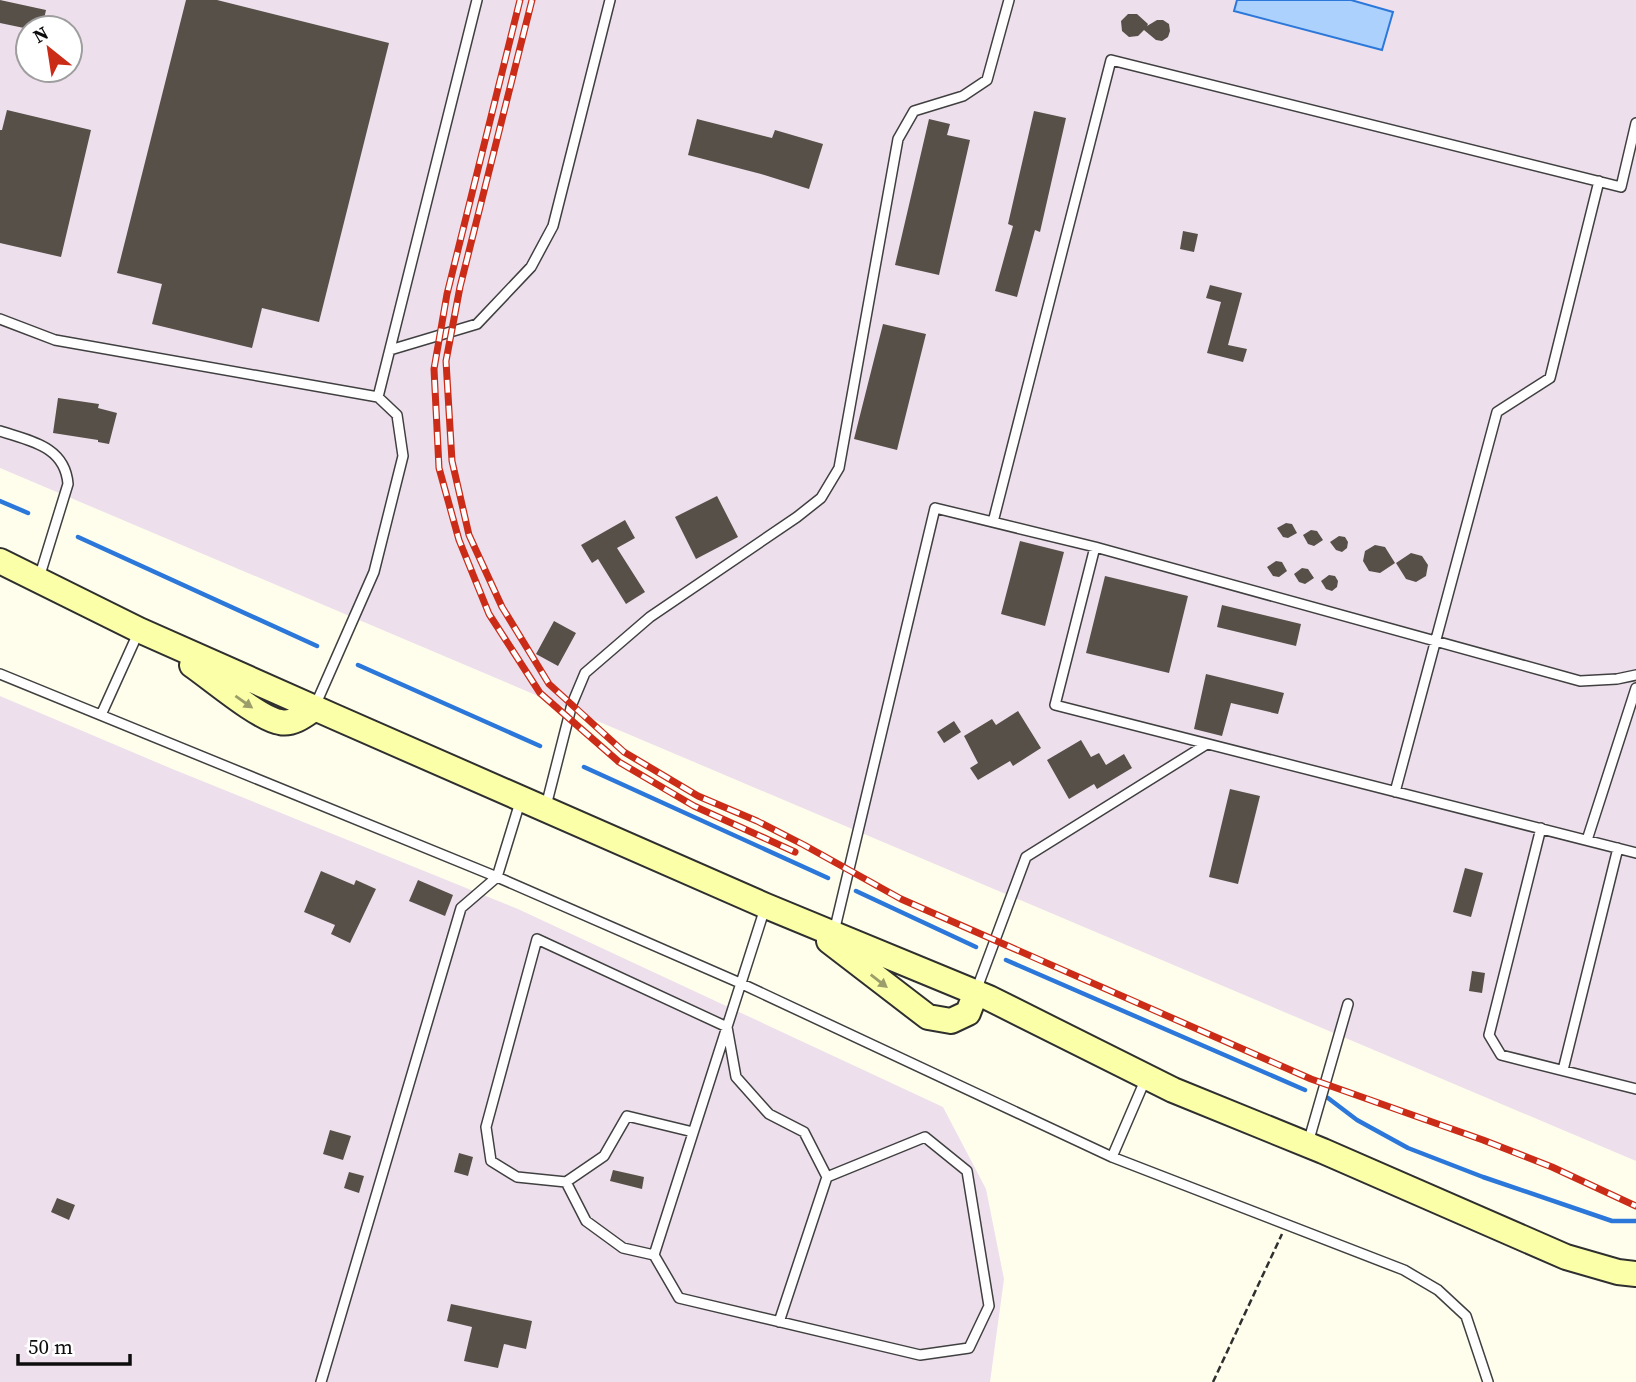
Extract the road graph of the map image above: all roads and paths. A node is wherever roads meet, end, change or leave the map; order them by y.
1 (478, 0) edge
2 (610, 0) edge
3 (1009, 0) edge
4 (1636, 123) edge
5 (1599, 181) junction
6 (0, 319) edge
7 (390, 350) junction
8 (378, 397) junction
9 (0, 430) edge
10 (993, 522) junction
11 (1095, 547) junction
12 (0, 561) edge
13 (38, 580) junction
14 (144, 632) junction
15 (1436, 641) junction
16 (0, 674) edge
17 (1636, 675) edge
18 (1636, 688) edge
19 (315, 708) junction
20 (101, 715) junction
21 (1207, 744) junction
22 (1395, 792) junction
23 (521, 797) junction
24 (545, 808) junction
25 (1541, 828) junction
26 (1587, 840) junction
27 (1618, 848) junction
28 (1636, 853) edge
29 (497, 877) junction
30 (766, 906) junction
31 (807, 923) junction
32 (834, 934) junction
33 (740, 983) junction
34 (976, 992) junction
35 (1348, 1004) dead end
36 (727, 1027) junction
37 (1563, 1070) junction
38 (1147, 1077) junction
39 (1636, 1088) edge
40 (693, 1132) junction
41 (1307, 1144) junction
42 (1111, 1157) junction
43 (827, 1177) junction
44 (566, 1182) junction
45 (1286, 1225) junction
46 (654, 1255) junction
47 (1636, 1274) edge
48 (779, 1322) junction
49 (320, 1382) edge
50 (1213, 1382) edge
51 (1488, 1382) edge

1 - 7 lane
2 - 7 lane
3 - 24 lane
4 - 5 lane
5 - 10 lane
5 - 15 lane
6 - 8 lane
7 - 8 lane
8 - 19 lane
9 - 13 lane
10 - 11 lane
10 - 32 lane
11 - 15 lane
11 - 21 lane
12 - 13 main road
13 - 14 main road
14 - 19 main road
14 - 20 lane
15 - 17 lane
15 - 22 lane
16 - 20 lane
18 - 26 lane
19 - 23 main road
20 - 29 lane
21 - 22 lane
21 - 34 lane
22 - 25 lane
23 - 24 main road
23 - 29 lane
24 - 30 main road
25 - 26 lane
25 - 37 lane
26 - 27 lane
27 - 28 lane
27 - 37 lane
29 - 33 lane
29 - 49 lane
30 - 31 main road
30 - 33 lane
31 - 32 main road
31 -> 34 main road
32 - 34 main road
33 - 36 lane
33 - 42 lane
34 - 38 main road
35 - 41 lane
36 - 40 lane
36 - 43 lane
36 - 44 lane
37 - 39 lane
38 - 41 main road
38 - 42 lane
40 - 44 lane
40 - 46 lane
41 - 47 main road
42 - 45 lane
43 - 48 lane
43 - 48 lane
44 - 46 lane
45 - 50 path
45 - 51 lane
46 - 48 lane

